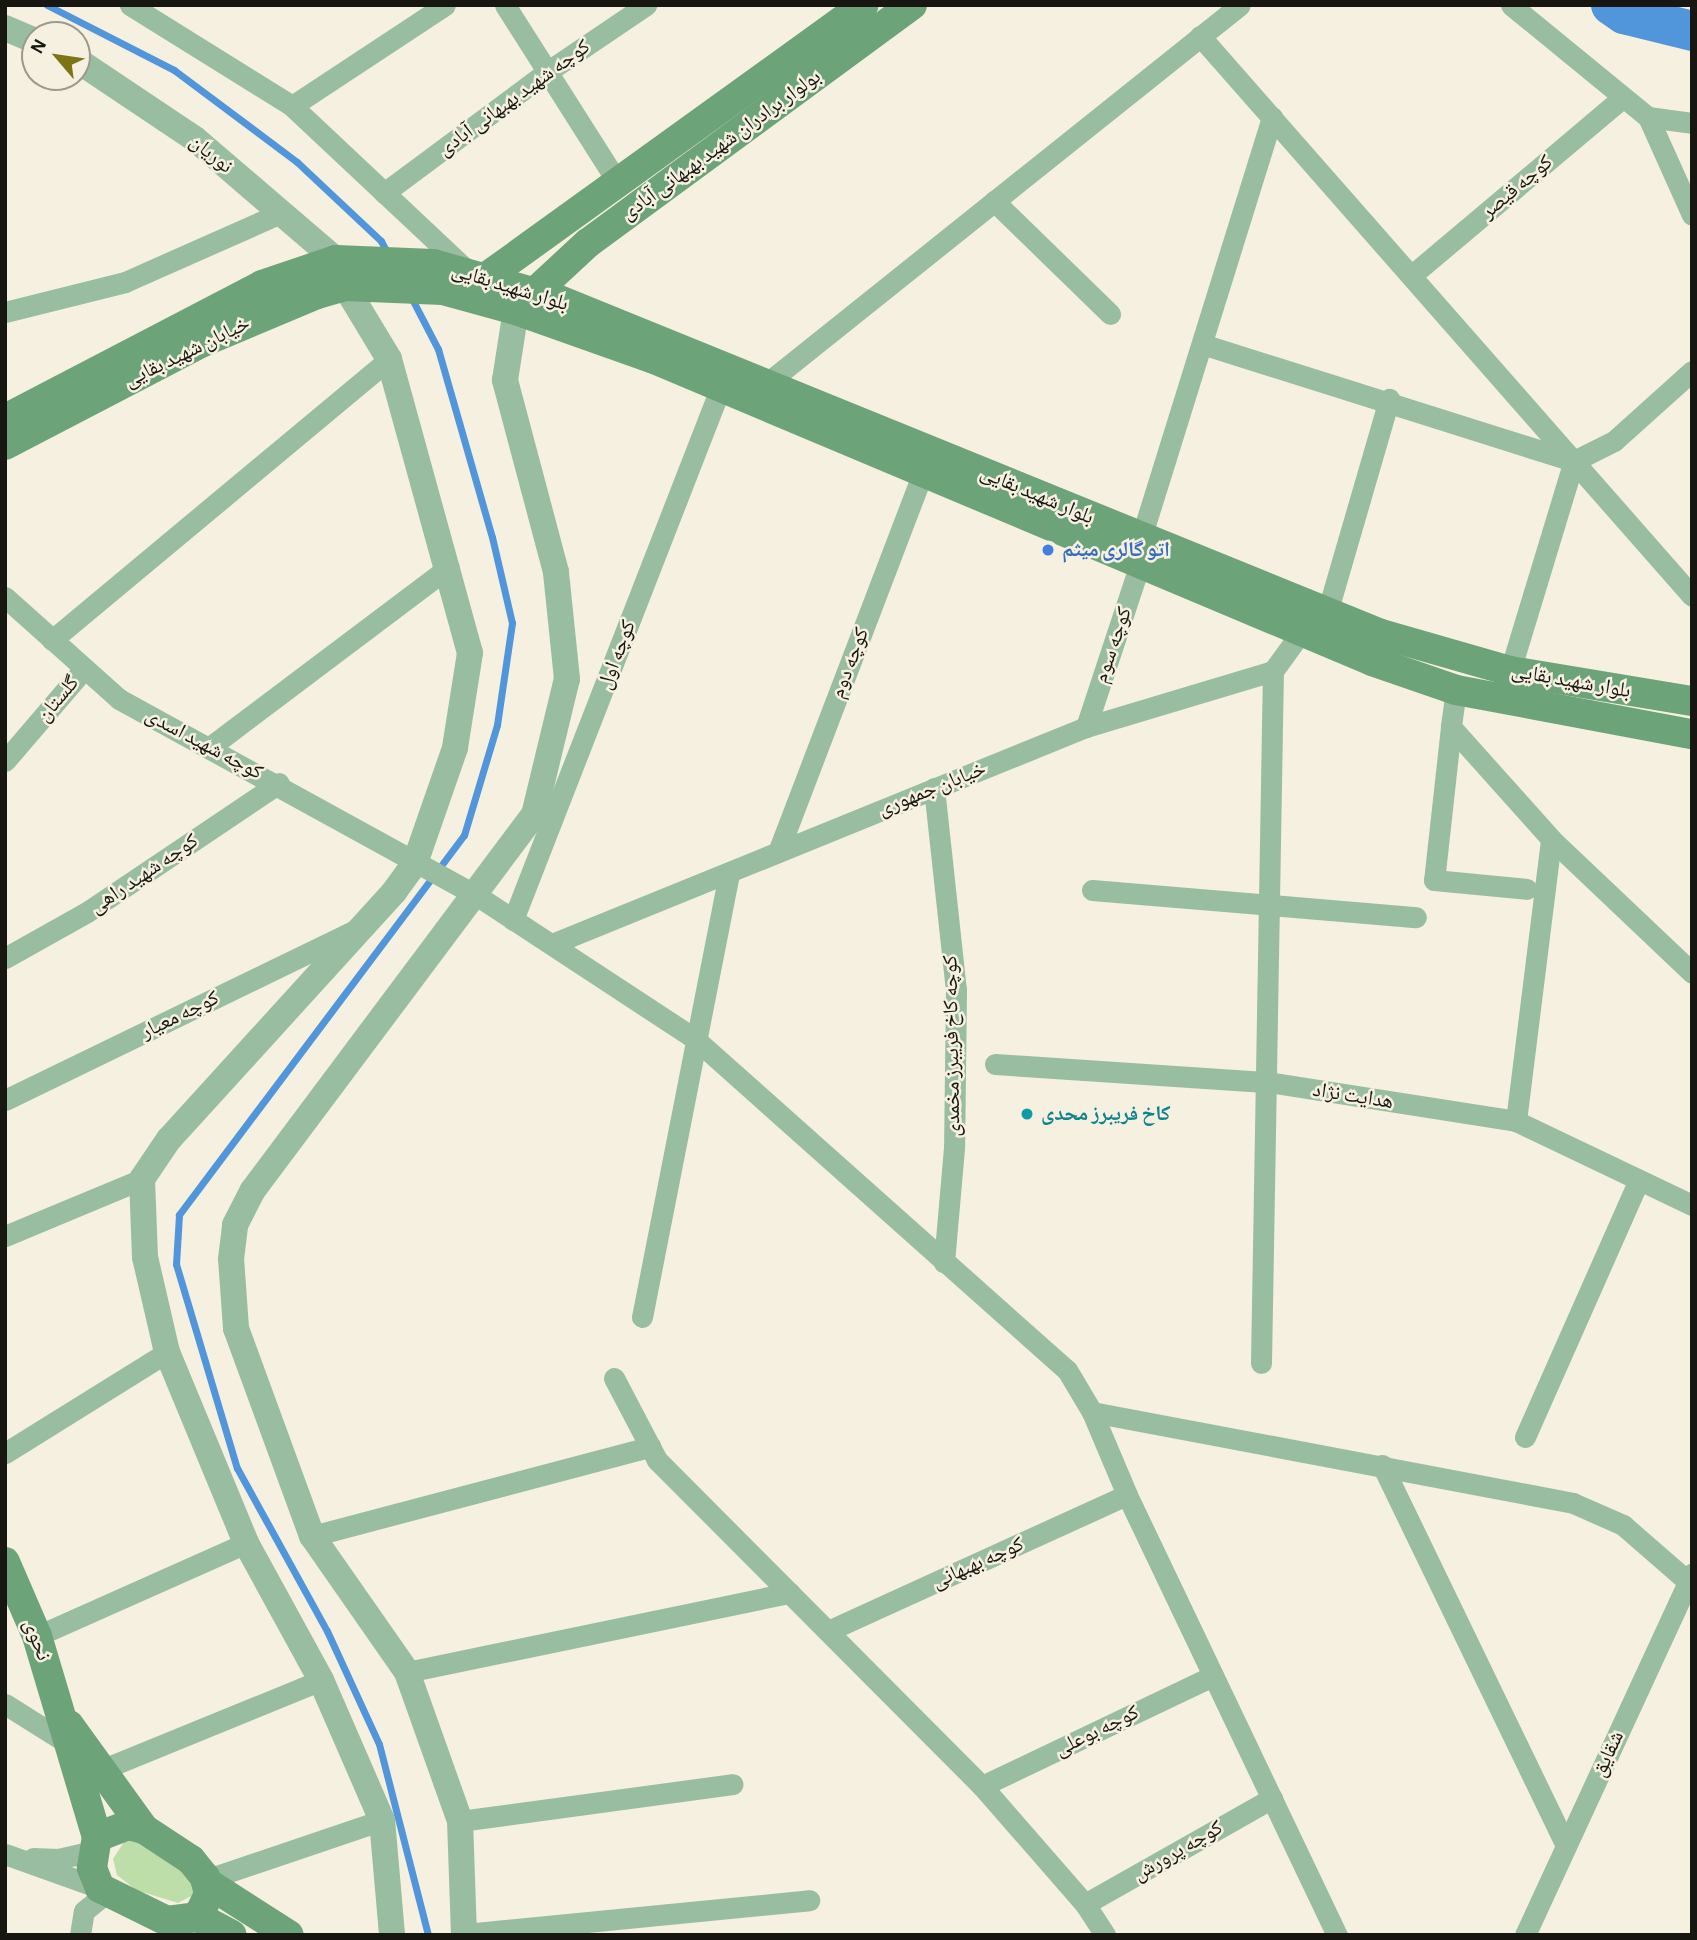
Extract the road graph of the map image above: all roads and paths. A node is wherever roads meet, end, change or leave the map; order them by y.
1 (131, 5) edge
2 (445, 5) edge
3 (505, 5) edge
4 (646, 5) edge
5 (864, 5) edge
6 (912, 5) edge
7 (1240, 5) edge
8 (1511, 5) edge
9 (1200, 36) junction
10 (91, 69) edge
11 (547, 72) junction
12 (1622, 99) junction
13 (292, 106) junction
14 (1272, 117) junction
15 (1648, 117) junction
16 (1692, 122) edge
17 (618, 183) junction
18 (384, 193) junction
19 (994, 201) junction
20 (281, 213) junction
21 (1692, 215) edge
22 (340, 273) junction
23 (1412, 275) junction
24 (471, 281) junction
25 (526, 301) junction
26 (5, 312) edge
27 (1110, 314) dead end
28 (1202, 344) junction
29 (389, 359) junction
30 (1692, 370) edge
31 (767, 383) junction
32 (720, 389) junction
33 (1389, 399) junction
34 (5, 419) edge
35 (5, 445) edge
36 (1574, 461) junction
37 (923, 473) junction
38 (1141, 551) junction
39 (449, 567) junction
40 (1692, 596) edge
41 (5, 598) edge
42 (1326, 613) junction
43 (1302, 631) junction
44 (52, 640) junction
45 (83, 670) junction
46 (1273, 671) junction
47 (1510, 671) junction
48 (1456, 690) junction
49 (1692, 701) edge
50 (1086, 727) junction
51 (1451, 727) junction
52 (1692, 734) edge
53 (211, 747) junction
54 (5, 761) edge
55 (279, 783) junction
56 (934, 788) junction
57 (1551, 839) junction
58 (778, 852) junction
59 (417, 864) junction
60 (729, 872) junction
61 (1527, 889) dead end
62 (1092, 890) dead end
63 (476, 895) junction
64 (1272, 905) junction
65 (1416, 917) dead end
66 (513, 920) junction
67 (355, 930) junction
68 (552, 944) junction
69 (5, 958) edge
70 (1692, 973) edge
71 (694, 1038) junction
72 (995, 1064) dead end
73 (1268, 1082) junction
74 (5, 1100) edge
75 (1516, 1121) junction
76 (142, 1179) junction
77 (1639, 1180) junction
78 (1692, 1205) edge
79 (5, 1236) edge
80 (944, 1263) junction
81 (642, 1317) dead end
82 (167, 1352) junction
83 (1261, 1363) dead end
84 (614, 1378) dead end
85 (1092, 1412) junction
86 (1525, 1437) dead end
87 (650, 1447) junction
88 (5, 1453) edge
89 (1382, 1465) junction
90 (1127, 1495) junction
91 (312, 1536) junction
92 (246, 1543) junction
93 (5, 1562) edge
94 (1691, 1580) edge
95 (790, 1593) junction
96 (828, 1631) junction
97 (37, 1636) junction
98 (407, 1672) junction
99 (1213, 1676) junction
100 (321, 1680) junction
101 (5, 1703) edge
102 (66, 1731) junction
103 (102, 1770) junction
104 (732, 1784) dead end
105 (982, 1786) junction
106 (1272, 1798) junction
107 (382, 1819) junction
108 (460, 1821) junction
109 (144, 1829) junction
110 (94, 1844) junction
111 (1566, 1846) junction
112 (9, 1855) edge
113 (206, 1881) junction
114 (103, 1890) junction
115 (809, 1899) dead end
116 (1085, 1904) junction
117 (245, 1923) edge
118 (191, 1925) edge
119 (465, 1934) edge
120 (80, 1935) edge
121 (232, 1935) edge
122 (289, 1935) edge
123 (392, 1935) edge
124 (1105, 1935) edge
125 (1337, 1935) edge
126 (1525, 1935) edge

1 - 13 street
2 - 13 street
3 - 11 street
4 - 11 street, کوچه شهید بهبهانی آبادی
5 - 17 main road, بولوار برادران شهید بهبهانی آبادی
6 - 25 main road, بولوار برادران شهید بهبهانی آبادی
7 - 9 street
8 - 12 street
9 - 14 street
9 - 19 street
10 - 20 street, نوریان
11 - 17 street
11 - 18 street, کوچه شهید بهبهانی آبادی
12 - 15 street
12 - 23 street, کوچه قیصر
13 - 18 street
14 - 23 street
14 - 28 street, کوچه سوم
15 - 16 street
15 - 21 street
17 - 24 main road, بولوار برادران شهید بهبهانی آبادی
18 - 24 street
19 - 27 street
19 - 31 street
20 - 22 street, نوریان
20 - 26 street
22 - 24 main road, خیابان شهید بقایی
22 - 24 main road, بلوار شهید بقایی
22 - 29 street, نوریان
22 - 34 main road, خیابان شهید بقایی
22 - 35 main road, خیابان شهید بقایی
23 - 36 street
24 - 25 main road, بلوار شهید بقایی
25 - 31 main road, بلوار شهید بقایی
25 - 32 main road, بلوار شهید بقایی
25 - 63 street
28 - 33 street
28 - 38 street, کوچه سوم
29 - 39 street, نوریان
29 - 44 street
30 - 36 street
31 - 38 main road, بلوار شهید بقایی
32 - 37 main road, بلوار شهید بقایی
32 - 66 street, کوچه اول
33 - 36 street
33 - 42 street
36 - 40 street
36 - 47 street
37 - 38 main road, بلوار شهید بقایی
37 - 58 street, کوچه دوم
38 - 42 main road, بلوار شهید بقایی
38 - 43 main road, بلوار شهید بقایی
38 - 50 street, کوچه سوم
39 - 53 street
39 - 59 street, نوریان
41 - 44 street, کوچه شهید اسدی
42 - 47 main road, بلوار شهید بقایی
43 - 46 street
43 - 48 main road, بلوار شهید بقایی
44 - 45 street, کوچه شهید اسدی
45 - 53 street, کوچه شهید اسدی
45 - 54 street, گلستان
46 - 50 street, خیابان جمهوری
46 - 64 street
47 - 49 main road, بلوار شهید بقایی
48 - 51 street
48 - 52 main road, بلوار شهید بقایی
50 - 56 street, خیابان جمهوری
51 - 57 street
51 - 61 street
53 - 55 street, کوچه شهید اسدی
55 - 59 street, کوچه شهید اسدی
55 - 69 street, کوچه شهید راهی
56 - 58 street, خیابان جمهوری
56 - 80 street, کوچه کاخ فریبرز مخمدی
57 - 70 street
57 - 75 street
58 - 60 street, خیابان جمهوری
59 - 63 street, کوچه شهید اسدی
59 - 67 street, نوریان
60 - 68 street, خیابان جمهوری
60 - 71 street
62 - 64 street
63 - 66 street, کوچه شهید اسدی
63 - 91 street
64 - 65 street
64 - 73 street
66 - 68 street, کوچه شهید اسدی
67 - 74 street, کوچه معیار
67 - 76 street, نوریان
68 - 71 street, کوچه شهید اسدی
71 - 80 street, کوچه شهید اسدی
71 - 81 street
72 - 73 street, هدایت نژاد
73 - 75 street, هدایت نژاد
73 - 83 street
75 - 77 street, هدایت نژاد
76 - 79 street
76 - 82 street
77 - 78 street, هدایت نژاد
77 - 86 street
80 - 85 street, کوچه شهید اسدی
82 - 88 street
82 - 92 street
84 - 87 street
85 - 89 street
85 - 90 street, کوچه شهید اسدی
87 - 91 street
87 - 95 street
89 - 94 street
89 - 111 street
90 - 96 street, کوچه بهبهانی
90 - 99 street, کوچه شهید اسدی
91 - 98 street
92 - 97 street
92 - 100 street
93 - 97 main road, نحوی
94 - 111 street, شقایق
95 - 96 street
95 - 98 street
96 - 105 street
97 - 102 main road, نحوی
98 - 108 street
99 - 105 street, کوچه بوعلی
99 - 106 street, کوچه شهید اسدی
100 - 103 street
100 - 107 street
101 - 102 street
102 - 103 main road
102 - 110 main road, نحوی
103 - 109 main road
104 - 108 street
105 - 116 street
106 - 116 street, کوچه پرورش
106 - 125 street, کوچه شهید اسدی
107 - 113 street
107 - 123 street
108 - 119 street
109 - 110 main road
109 - 113 main road
110 - 112 street
110 - 114 main road, نحوی
111 - 126 street, شقایق
112 - 114 street
113 - 117 main road
113 - 118 main road
114 - 118 main road
114 - 120 street
115 - 119 street
116 - 124 street
117 - 122 main road
118 - 121 main road

